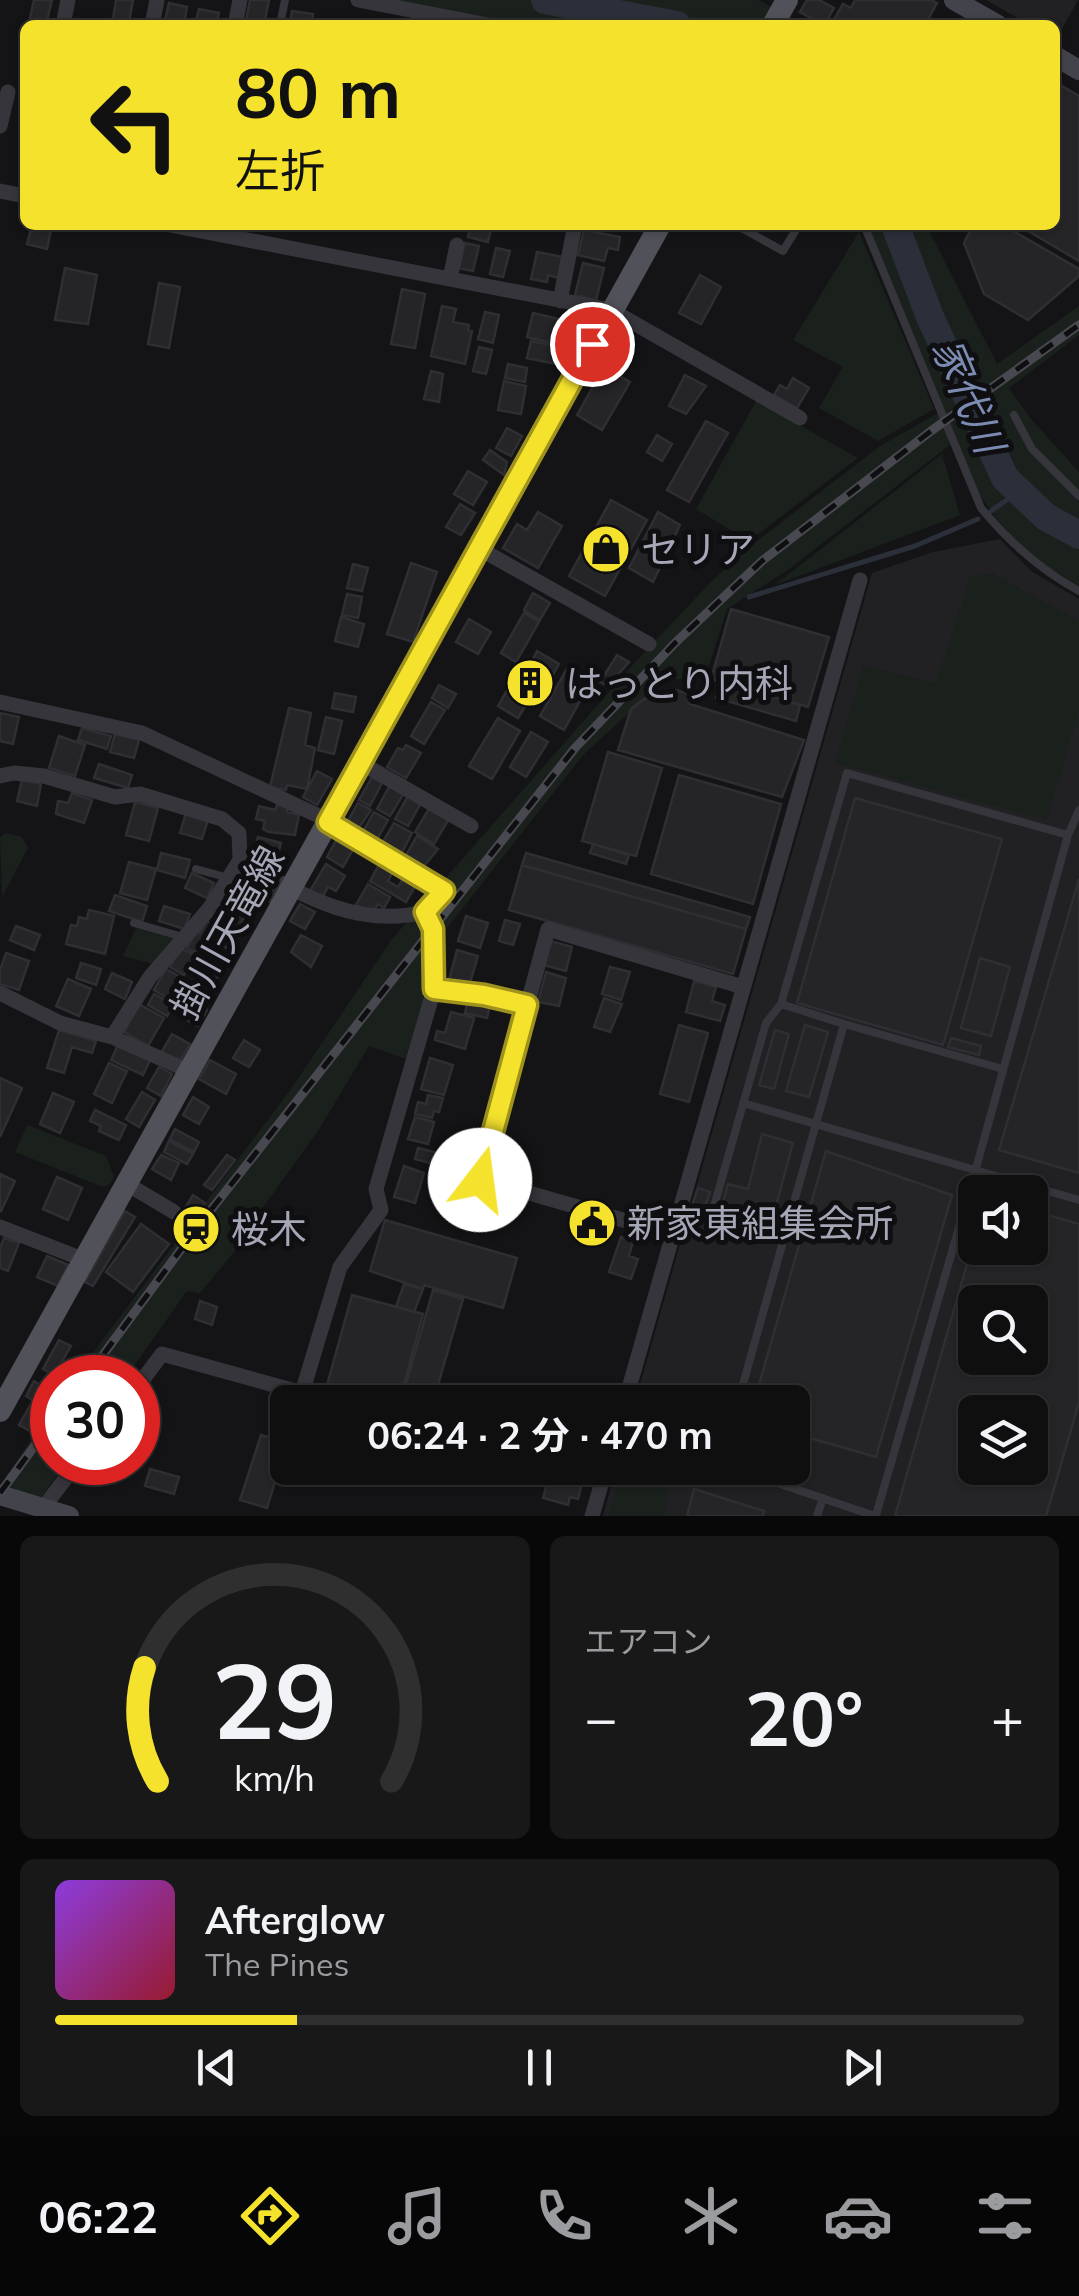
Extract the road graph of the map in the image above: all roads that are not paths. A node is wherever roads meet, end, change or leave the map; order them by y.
1 (358, 0) edge
2 (954, 0) edge
3 (404, 17) edge
4 (436, 20) edge
5 (989, 20) edge
6 (8, 92) dead end
7 (0, 126) edge
8 (574, 230) edge
9 (657, 230) edge
10 (745, 230) edge
11 (797, 230) edge
12 (866, 230) edge
13 (240, 232) edge
14 (457, 245) dead end
15 (450, 279) junction
16 (560, 300) junction
17 (611, 310) junction
18 (1014, 415) dead end
19 (800, 418) dead end
20 (1079, 496) edge
21 (480, 548) junction
22 (860, 580) dead end
23 (1079, 591) edge
24 (649, 644) dead end
25 (0, 702) edge
26 (362, 763) junction
27 (0, 776) edge
28 (1079, 810) edge
29 (328, 822) junction
30 (471, 826) dead end
31 (1068, 835) junction
32 (240, 860) junction
33 (196, 870) dead end
34 (229, 878) junction
35 (291, 888) junction
36 (425, 912) junction
37 (134, 923) dead end
38 (185, 937) junction
39 (743, 987) junction
40 (434, 989) junction
41 (0, 993) edge
42 (781, 1004) junction
43 (527, 1005) junction
44 (844, 1024) junction
45 (112, 1037) junction
46 (1003, 1069) junction
47 (189, 1071) junction
48 (744, 1103) junction
49 (815, 1125) junction
50 (975, 1172) junction
51 (128, 1184) junction
52 (1079, 1200) edge
53 (174, 1212) dead end
54 (0, 1227) edge
55 (672, 1234) junction
56 (784, 1238) junction
57 (85, 1260) junction
58 (160, 1357) edge
59 (270, 1385) edge
60 (305, 1385) edge
61 (630, 1385) edge
62 (743, 1385) edge
63 (0, 1411) edge
64 (60, 1485) edge
65 (601, 1485) edge
66 (784, 1485) edge
67 (0, 1495) edge
68 (823, 1498) junction
69 (42, 1508) junction
70 (70, 1516) edge
71 (592, 1516) edge
72 (817, 1516) edge
73 (876, 1516) edge

1 - 3 street
2 - 5 street
3 - 4 street
6 - 7 street
8 - 16 street
9 - 17 main road, 掛川天竜線
10 - 11 lane
12 - 23 lane
13 - 15 street
14 - 15 street
15 - 16 street
16 - 17 street
17 - 19 street
17 - 21 main road, 掛川天竜線
18 - 20 lane
21 - 24 street
21 - 26 main road, 掛川天竜線
22 - 39 street
25 - 29 street
26 - 29 main road, 掛川天竜線
26 - 30 street
27 - 32 street
28 - 31 lane
29 - 35 main road, 掛川天竜線
29 - 36 street
31 - 42 lane
31 - 46 lane
32 - 34 street
32 - 35 street
33 - 34 lane
34 - 38 street
35 - 36 street
35 - 47 main road, 掛川天竜線
36 - 40 street
37 - 38 lane
38 - 45 street
39 - 43 street
39 - 55 street
40 - 43 street
40 - 60 street
41 - 45 street
42 - 44 lane
42 - 48 lane
43 - 55 street
44 - 46 lane
44 - 49 lane
45 - 47 street
46 - 50 lane
47 - 51 main road, 掛川天竜線
48 - 49 lane
48 - 56 lane
49 - 50 lane
49 - 56 lane
50 - 52 lane
50 - 73 lane
51 - 53 street
51 - 57 main road, 掛川天竜線
54 - 57 street
55 - 61 street
56 - 62 lane
57 - 63 main road, 掛川天竜線
58 - 59 street
64 - 69 street
65 - 71 street
66 - 68 lane
67 - 69 street
68 - 72 lane
68 - 73 lane
69 - 70 street

